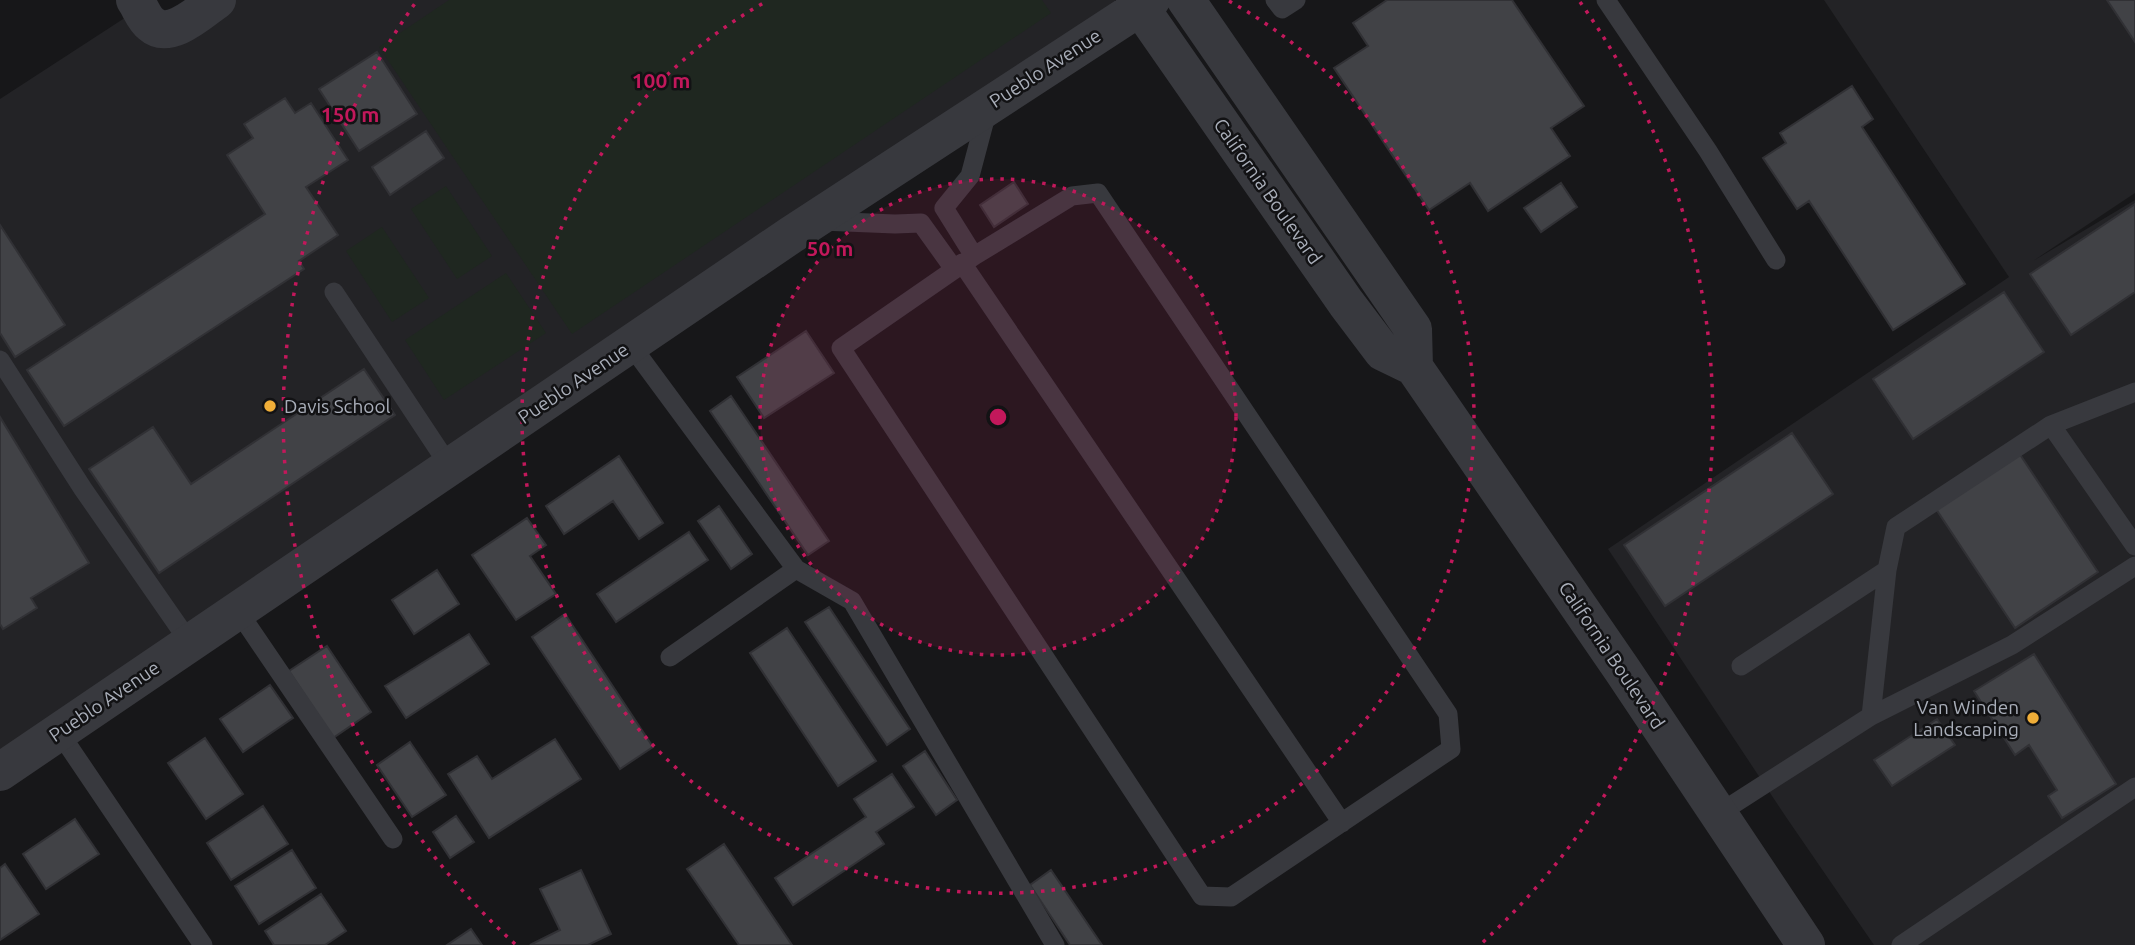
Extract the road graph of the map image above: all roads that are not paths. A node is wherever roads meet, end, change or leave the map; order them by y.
1 (135, 0) edge
2 (217, 0) edge
3 (1186, 0) edge
4 (1275, 0) edge
5 (1296, 0) edge
6 (1606, 0) edge
7 (1142, 2) edge
8 (988, 106) junction
9 (813, 220) junction
10 (1776, 260) dead end
11 (963, 263) junction
12 (334, 292) dead end
13 (630, 344) junction
14 (0, 360) edge
15 (1414, 368) junction
16 (2135, 392) edge
17 (2051, 425) junction
18 (450, 467) junction
19 (2135, 546) edge
20 (2135, 566) edge
21 (796, 569) junction
22 (1887, 570) junction
23 (238, 611) junction
24 (190, 643) junction
25 (670, 657) dead end
26 (1741, 666) dead end
27 (1871, 716) junction
28 (58, 732) junction
29 (0, 772) edge
30 (2135, 787) edge
31 (1718, 814) junction
32 (1342, 823) junction
33 (393, 839) dead end
34 (203, 945) edge
35 (1055, 945) edge
36 (1807, 945) edge
37 (1902, 945) edge

1 - 2 street
3 - 15 street
4 - 5 lane
6 - 10 lane
7 - 8 street, Pueblo Avenue
7 - 15 street, California Boulevard
8 - 9 street, Pueblo Avenue
8 - 11 lane
9 - 11 lane
9 - 13 street, Pueblo Avenue
11 - 32 lane
11 - 32 lane
11 - 32 lane
12 - 18 lane
13 - 18 street, Pueblo Avenue
13 - 21 lane
14 - 24 lane
15 - 31 street, California Boulevard
16 - 17 lane
17 - 19 lane
17 - 22 lane
18 - 23 street, Pueblo Avenue
20 - 27 lane
21 - 25 lane
21 - 35 lane
22 - 26 lane
22 - 27 lane
23 - 24 street, Pueblo Avenue
23 - 33 lane
24 - 28 street, Pueblo Avenue
27 - 31 lane
28 - 29 street, Pueblo Avenue
28 - 34 lane
30 - 37 lane
31 - 36 street, California Boulevard

